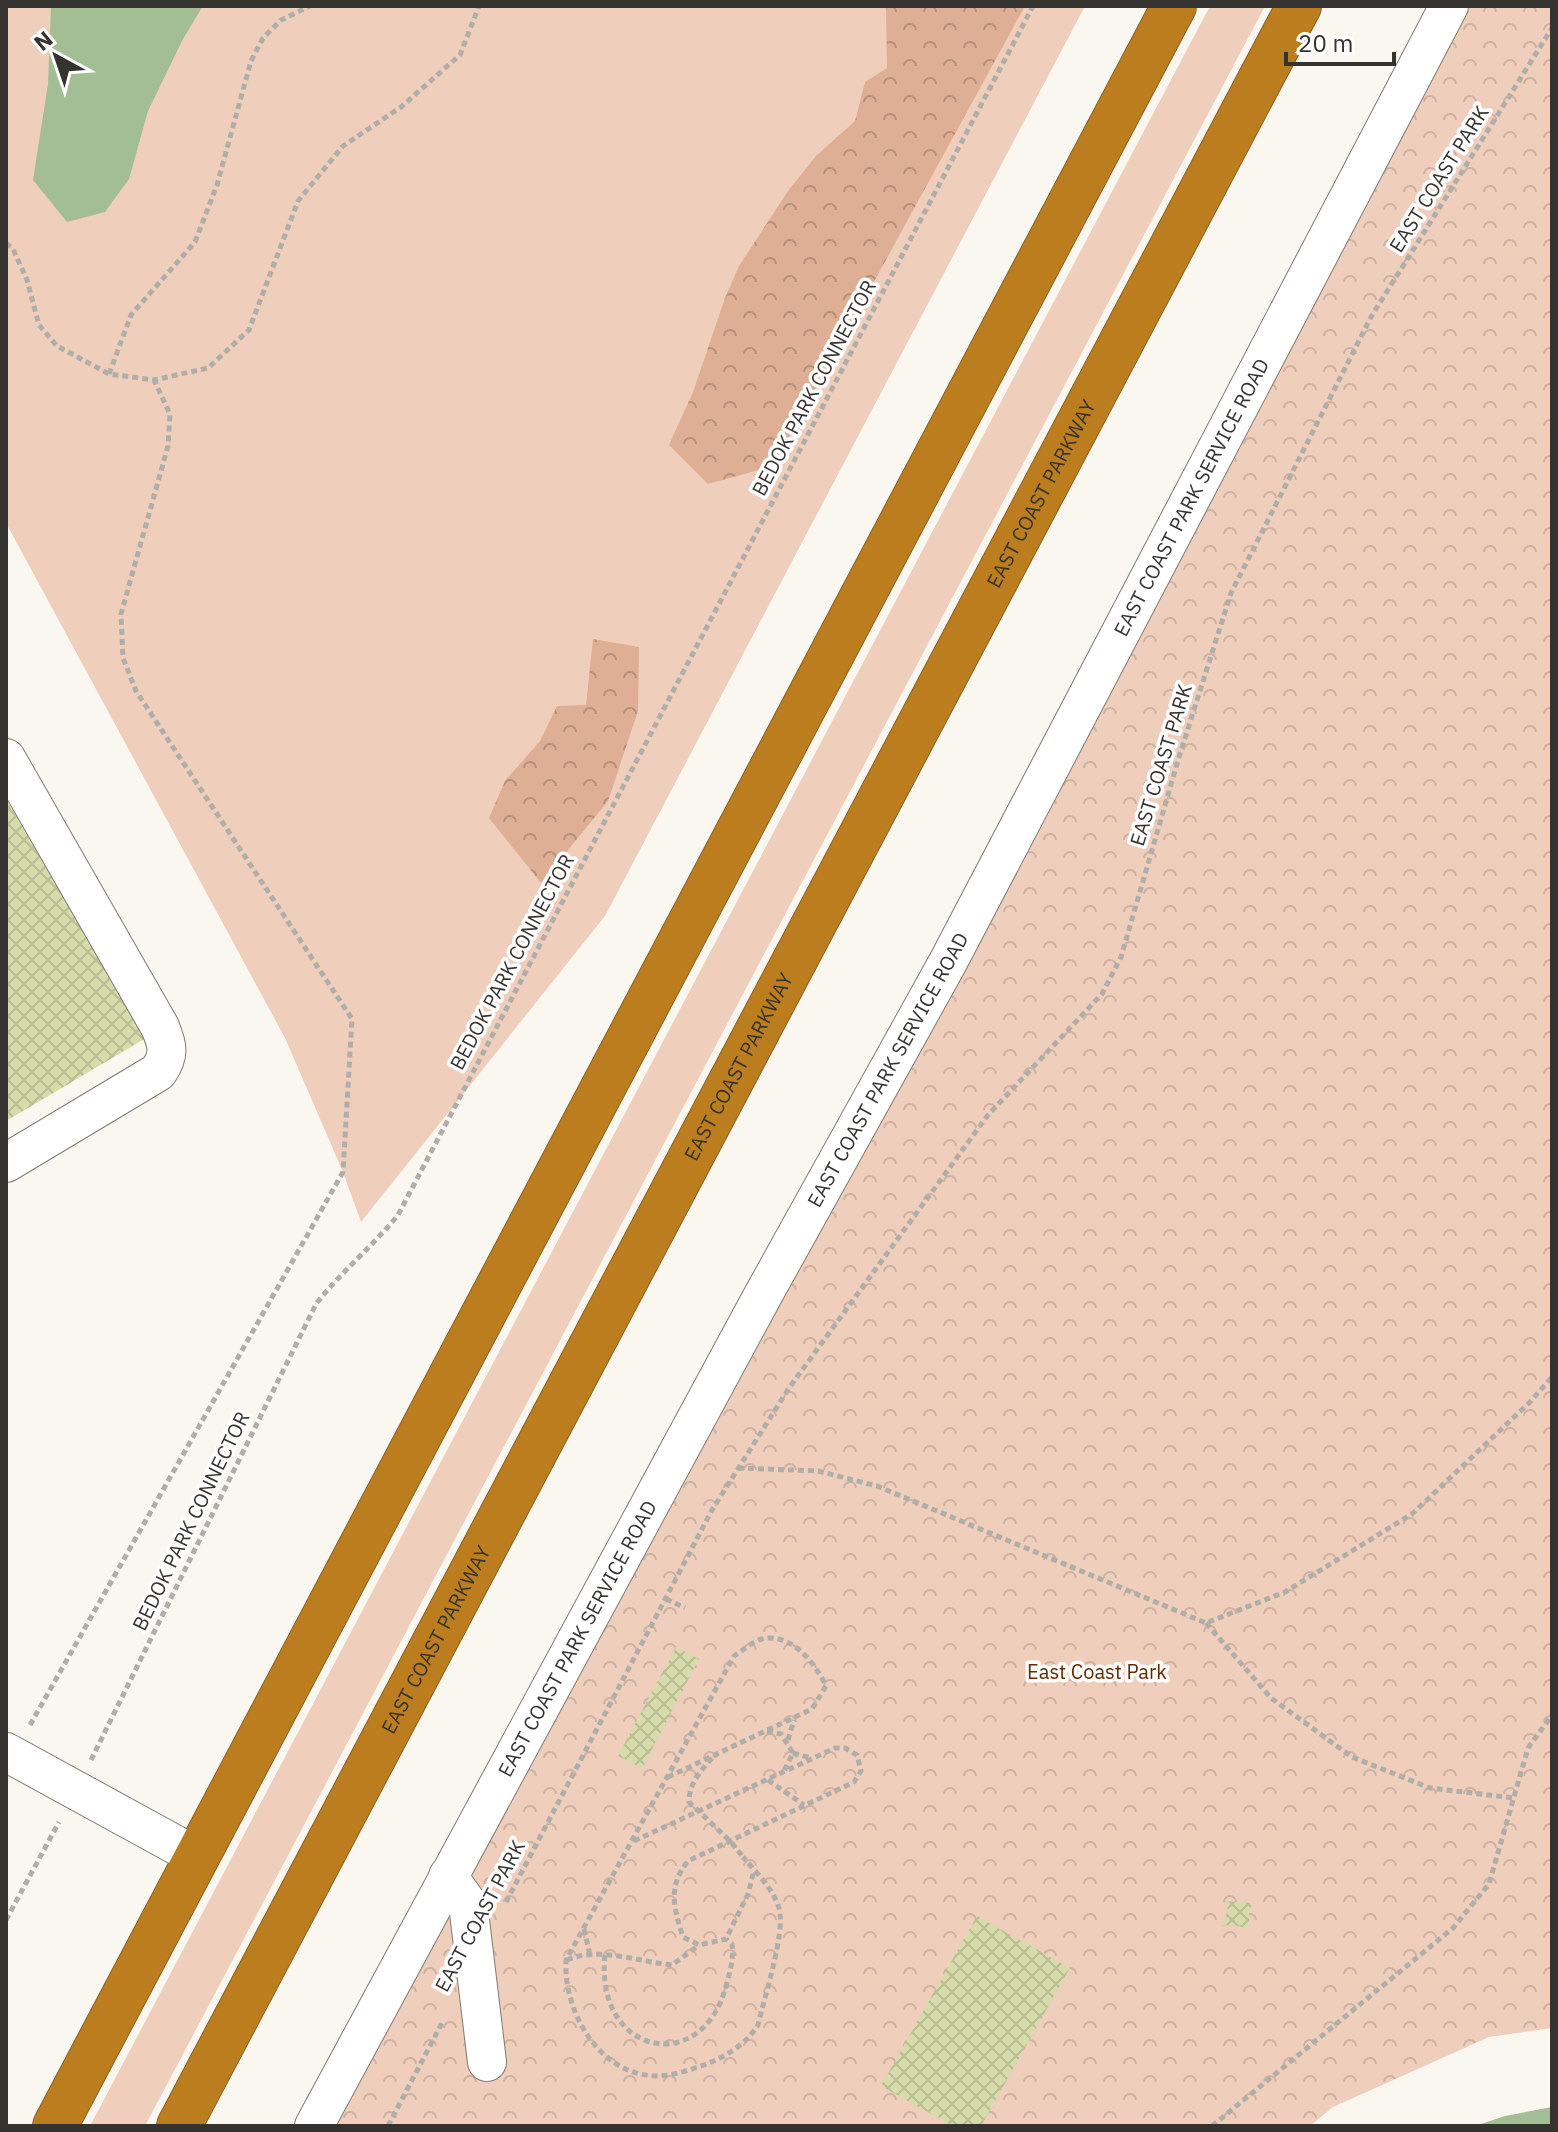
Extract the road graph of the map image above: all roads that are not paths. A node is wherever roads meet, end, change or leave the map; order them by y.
1 (1174, 6) edge
2 (1299, 6) edge
3 (1449, 6) edge
4 (6, 758) edge
5 (6, 1163) edge
6 (9, 1754) edge
7 (196, 1856) junction
8 (448, 1876) junction
9 (487, 2062) dead end
10 (55, 2126) edge
11 (179, 2126) edge
12 (314, 2126) edge

1 - 7 highway
2 - 11 highway, EAST COAST PARKWAY
3 - 8 street, EAST COAST PARK SERVICE ROAD
4 - 5 street
6 - 7 street
7 - 10 highway
8 - 9 street
8 - 12 street, EAST COAST PARK SERVICE ROAD

